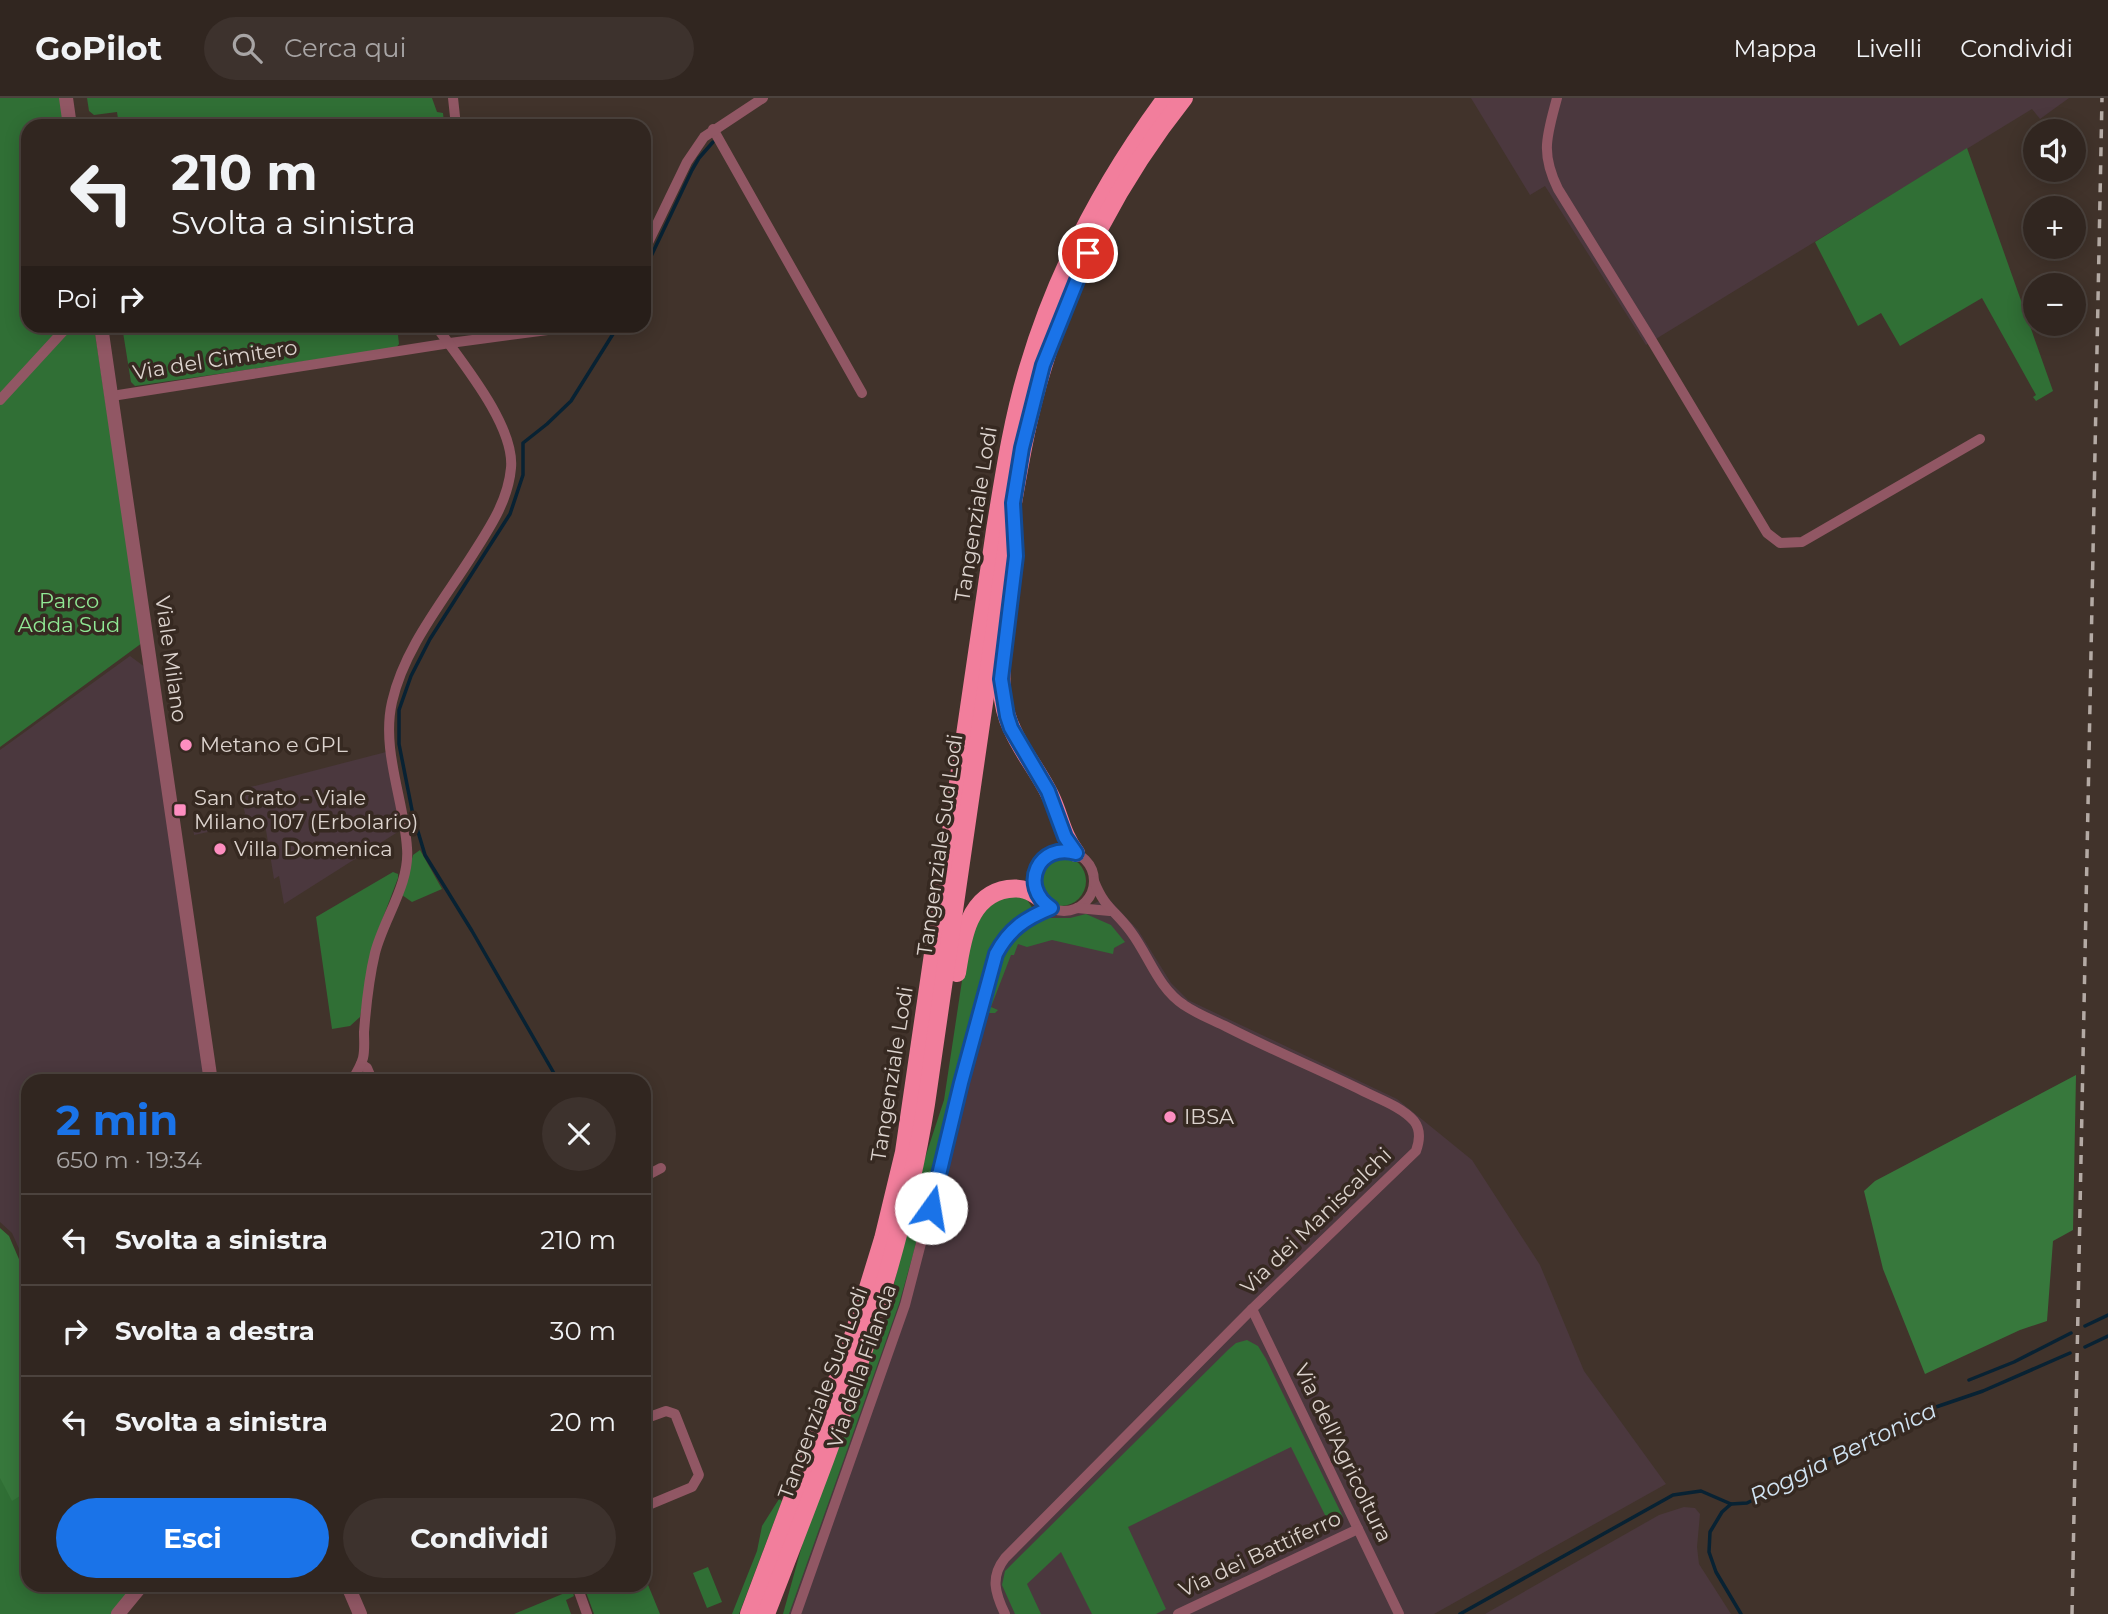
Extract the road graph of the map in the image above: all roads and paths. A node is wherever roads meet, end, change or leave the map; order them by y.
1 (66, 98) edge
2 (453, 98) edge
3 (763, 98) edge
4 (1166, 98) edge
5 (1184, 98) edge
6 (1557, 98) edge
7 (69, 119) edge
8 (455, 119) edge
9 (713, 129) junction
10 (651, 237) edge
11 (62, 333) edge
12 (102, 333) edge
13 (442, 333) edge
14 (525, 333) edge
15 (450, 343) junction
16 (862, 393) dead end
17 (112, 396) junction
18 (0, 400) edge
19 (1980, 439) dead end
20 (1013, 503) junction
21 (1076, 853) junction
22 (1094, 881) junction
23 (1045, 903) junction
24 (1077, 908) junction
25 (1110, 911) junction
26 (361, 1064) junction
27 (210, 1074) edge
28 (355, 1074) edge
29 (370, 1074) edge
30 (919, 1147) junction
31 (662, 1168) dead end
32 (651, 1174) edge
33 (1252, 1310) junction
34 (651, 1416) edge
35 (651, 1504) edge
36 (1358, 1529) junction
37 (136, 1592) edge
38 (351, 1592) edge
39 (579, 1592) edge
40 (768, 1612) edge
41 (118, 1614) edge
42 (360, 1614) edge
43 (587, 1614) edge
44 (749, 1614) edge
45 (796, 1614) edge
46 (1005, 1614) edge
47 (1178, 1614) edge
48 (1399, 1614) edge

1 - 7 street
2 - 8 street
3 - 9 street
4 - 44 highway, Tangenziale Lodi
5 - 20 highway, Tangenziale Sud Lodi
6 - 19 street
9 - 10 street
9 - 16 street
11 - 18 street
12 - 17 street, Viale Milano
13 - 15 street
14 - 15 street, Via del Cimitero
15 - 17 street, Via del Cimitero
15 - 26 street
17 - 27 street, Viale Milano
20 - 21 highway
20 - 30 highway, Tangenziale Sud Lodi
21 - 22 street
21 - 23 street
22 - 24 street
22 - 25 street
23 - 24 street
23 - 30 highway
23 - 45 street, Via della Filanda
24 - 25 street
25 - 33 street, Via dei Maniscalchi
26 - 28 street
26 - 29 street
30 - 40 highway, Tangenziale Sud Lodi
31 - 32 street
33 - 36 street, Via dell'Agricoltura
33 - 46 street, Via dei Maniscalchi
34 - 35 street
36 - 47 street, Via dei Battiferro
36 - 48 street, Via dell'Agricoltura
37 - 41 street
38 - 42 street
39 - 43 street

